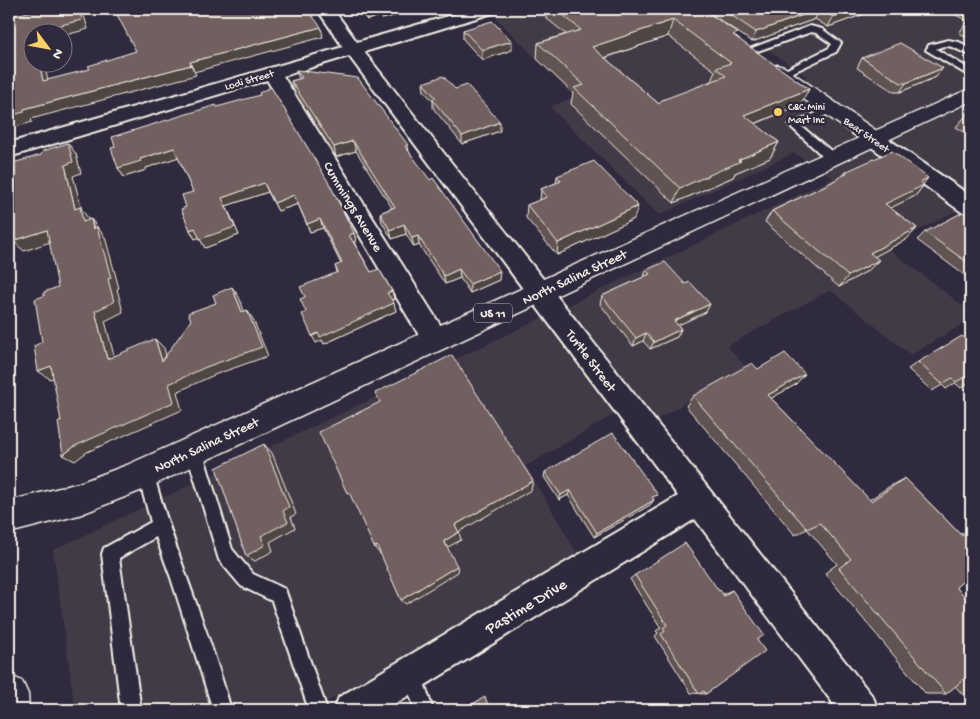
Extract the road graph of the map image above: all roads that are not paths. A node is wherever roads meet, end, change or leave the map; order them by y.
1 (30, 9) edge
2 (45, 9) edge
3 (325, 9) edge
4 (490, 9) edge
5 (9, 17) edge
6 (742, 46) joint
7 (353, 49) junction
8 (971, 52) edge
9 (272, 73) junction
10 (782, 74) junction
11 (971, 74) edge
12 (971, 94) edge
13 (832, 109) junction
14 (874, 139) junction
15 (9, 150) edge
16 (832, 158) junction
17 (971, 207) edge
18 (539, 292) junction
19 (436, 339) junction
20 (194, 450) junction
21 (146, 472) junction
22 (699, 500) junction
23 (9, 517) edge
24 (161, 525) junction
25 (412, 674) junction
26 (9, 694) edge
27 (10, 710) edge
28 (131, 710) edge
29 (222, 710) edge
30 (318, 710) edge
31 (352, 710) edge
32 (424, 710) edge
33 (860, 710) edge

1 - 5 main road
2 - 5 main road
3 - 7 street, Turtle Street
4 - 7 street, Lodi Street
6 - 10 main road, Bear Street
6 - 10 lane
7 - 9 street, Lodi Street
7 - 18 street, Turtle Street
8 - 11 lane
9 - 15 street, Lodi Street
9 - 19 street, Cummings Avenue
10 - 13 main road, Bear Street
12 - 14 main road, North Salina Street / US 11
13 - 14 main road, Bear Street
13 - 16 lane
14 - 16 main road, North Salina Street / US 11
14 - 17 street, Bear Street
16 - 18 main road, North Salina Street / US 11
18 - 19 main road, North Salina Street / US 11
18 - 22 street, Turtle Street
19 - 20 main road, North Salina Street / US 11
20 - 21 main road, North Salina Street / US 11
20 - 30 lane
21 - 23 main road, North Salina Street / US 11
21 - 24 lane
22 - 25 street, Pastime Drive
22 - 33 street, Turtle Street
24 - 28 lane
24 - 29 lane
25 - 31 street, Pastime Drive
25 - 32 lane
26 - 27 main road

